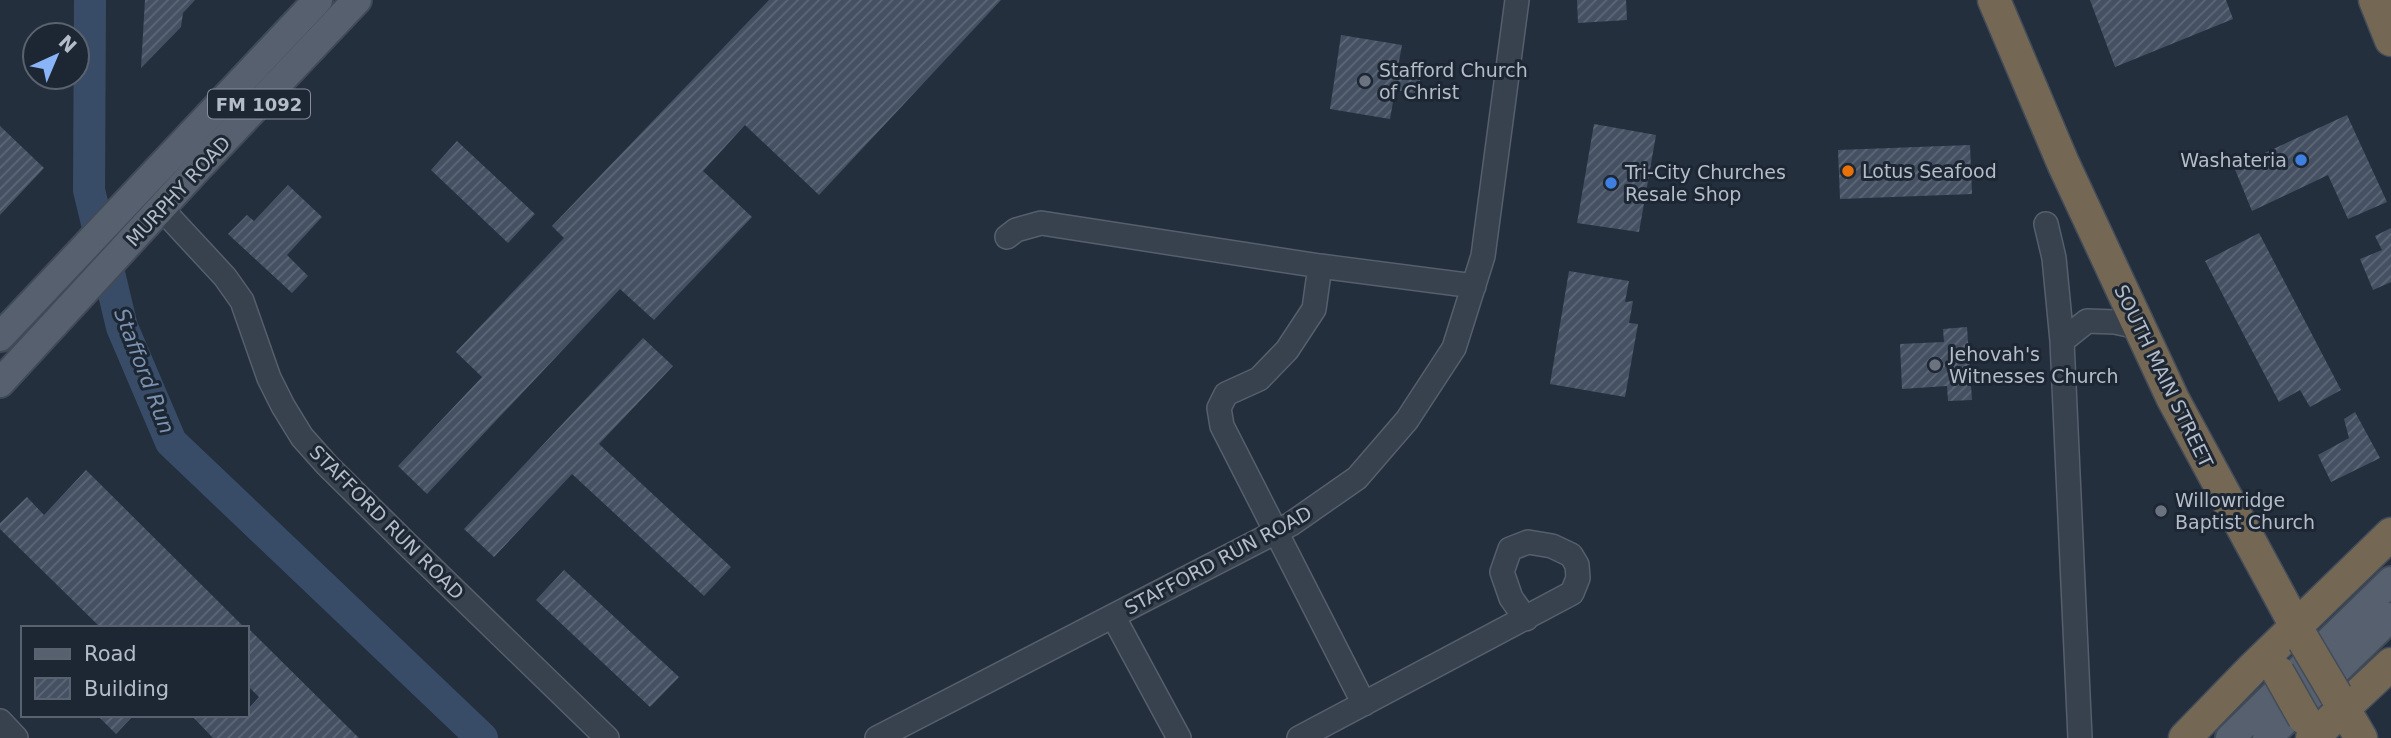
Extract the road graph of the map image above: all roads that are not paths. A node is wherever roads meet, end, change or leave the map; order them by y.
1 (319, 0) edge
2 (357, 0) edge
3 (1517, 0) edge
4 (1994, 0) edge
5 (2375, 0) edge
6 (2391, 40) edge
7 (244, 77) junction
8 (261, 102) junction
9 (161, 208) junction
10 (2046, 224) dead end
11 (1007, 237) dead end
12 (1320, 266) junction
13 (1474, 286) junction
14 (23, 312) junction
15 (2138, 327) junction
16 (0, 337) edge
17 (2062, 341) junction
18 (0, 362) edge
19 (0, 383) edge
20 (1277, 531) junction
21 (2391, 534) edge
22 (2391, 581) edge
23 (1113, 616) junction
24 (2391, 617) edge
25 (1526, 619) dead end
26 (2300, 634) junction
27 (2391, 664) edge
28 (2266, 670) junction
29 (2340, 702) junction
30 (1364, 704) junction
31 (0, 721) edge
32 (2306, 731) edge
33 (16, 738) edge
34 (607, 738) edge
35 (877, 738) edge
36 (1179, 738) edge
37 (1299, 738) edge
38 (2080, 738) edge
39 (2185, 738) edge
40 (2230, 738) edge
41 (2267, 738) edge
42 (2361, 738) edge

1 - 7 main road, MURPHY ROAD / FM 1092
1 - 8 main road
2 - 8 main road, MURPHY ROAD / FM 1092
3 - 13 street, STAFFORD RUN ROAD
4 - 15 highway, SOUTH MAIN STREET
5 - 6 highway
7 - 9 main road
7 - 14 main road, MURPHY ROAD / FM 1092
8 - 9 main road, MURPHY ROAD / FM 1092
9 - 19 main road, MURPHY ROAD / FM 1092
9 - 34 street, STAFFORD RUN ROAD
10 - 17 street
11 - 12 street
12 - 13 street
12 - 20 street
13 - 20 street, STAFFORD RUN ROAD
14 - 16 main road, MURPHY ROAD / FM 1092
14 - 18 main road
15 - 17 street
15 - 26 highway, SOUTH MAIN STREET
17 - 38 street
20 - 23 street, STAFFORD RUN ROAD
20 - 30 street
21 - 26 highway
22 - 40 main road
23 - 35 street, STAFFORD RUN ROAD
23 - 36 street
24 - 41 main road
25 - 30 street
26 - 28 highway
26 - 29 highway, SOUTH MAIN STREET, bridge
27 - 29 highway
28 - 32 highway, bridge
28 - 39 highway
29 - 32 highway
29 - 42 highway, SOUTH MAIN STREET
30 - 37 street
31 - 33 street

